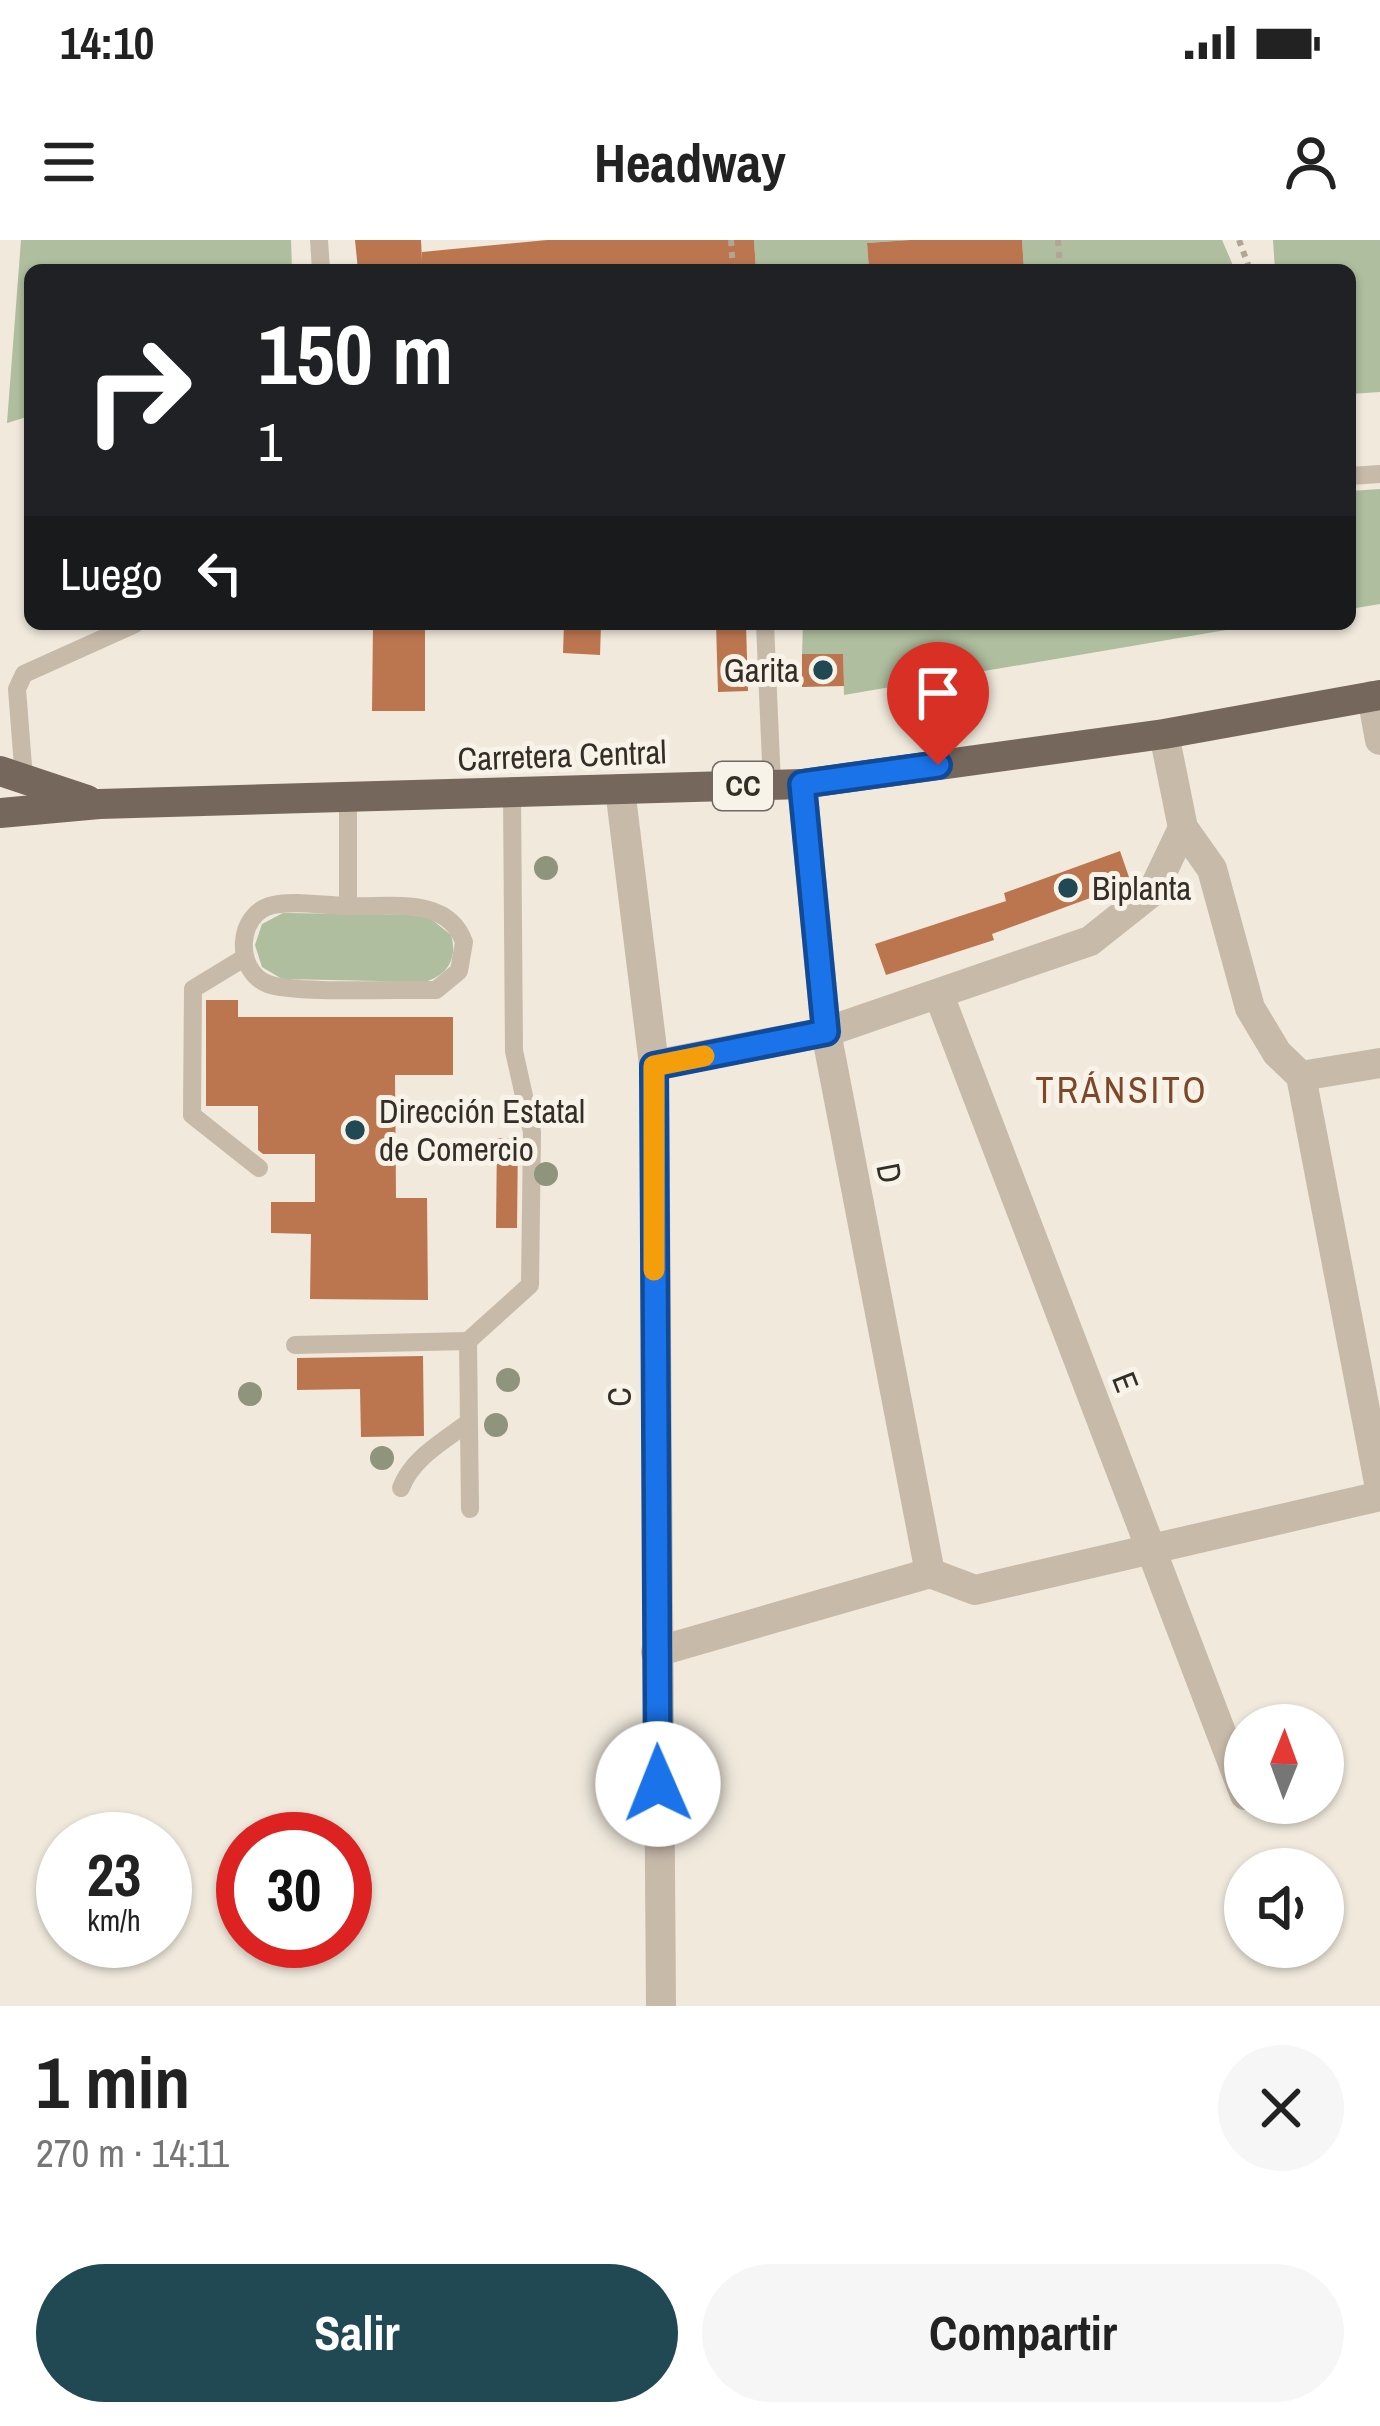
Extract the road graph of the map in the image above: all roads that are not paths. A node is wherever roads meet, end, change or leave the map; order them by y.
1 (122, 630) edge
2 (766, 630) edge
3 (1376, 695) edge
4 (1164, 734) junction
5 (1380, 740) edge
6 (12, 775) edge
7 (787, 784) junction
8 (620, 789) junction
9 (512, 793) junction
10 (348, 797) junction
11 (99, 804) junction
12 (0, 813) edge
13 (1184, 828) junction
14 (348, 906) junction
15 (244, 958) junction
16 (939, 995) junction
17 (826, 1032) junction
18 (1380, 1063) edge
19 (654, 1066) junction
20 (1301, 1076) junction
21 (259, 1168) dead end
22 (468, 1342) junction
23 (295, 1345) dead end
24 (469, 1422) junction
25 (400, 1488) dead end
26 (1380, 1492) edge
27 (470, 1509) dead end
28 (1151, 1549) junction
29 (930, 1573) junction
30 (656, 1652) junction
31 (1224, 1740) edge
32 (661, 2006) edge

1 - 6 lane
2 - 7 lane
3 - 4 main road, Carretera Central / CC
3 - 5 street
4 - 7 main road, Carretera Central / CC
4 - 13 street
6 - 11 main road, Carretera Central / CC
7 - 8 main road, Carretera Central / CC
7 - 17 street, D
8 - 9 main road, Carretera Central / CC
8 - 19 street, C
9 - 10 main road, Carretera Central / CC
9 - 22 lane
10 - 11 main road, Carretera Central / CC
10 - 14 lane
11 - 12 main road, Carretera Central / CC
13 - 16 street
13 - 20 street
14 - 15 lane
14 - 15 lane
15 - 21 lane
16 - 17 street
16 - 28 street, E
17 - 19 street
17 - 29 street, D
18 - 20 street
19 - 30 street, C
20 - 26 street
22 - 23 lane
22 - 24 lane
24 - 25 lane
24 - 27 lane
26 - 28 street
28 - 29 street
28 - 31 street, E
29 - 30 street
30 - 32 street, C

